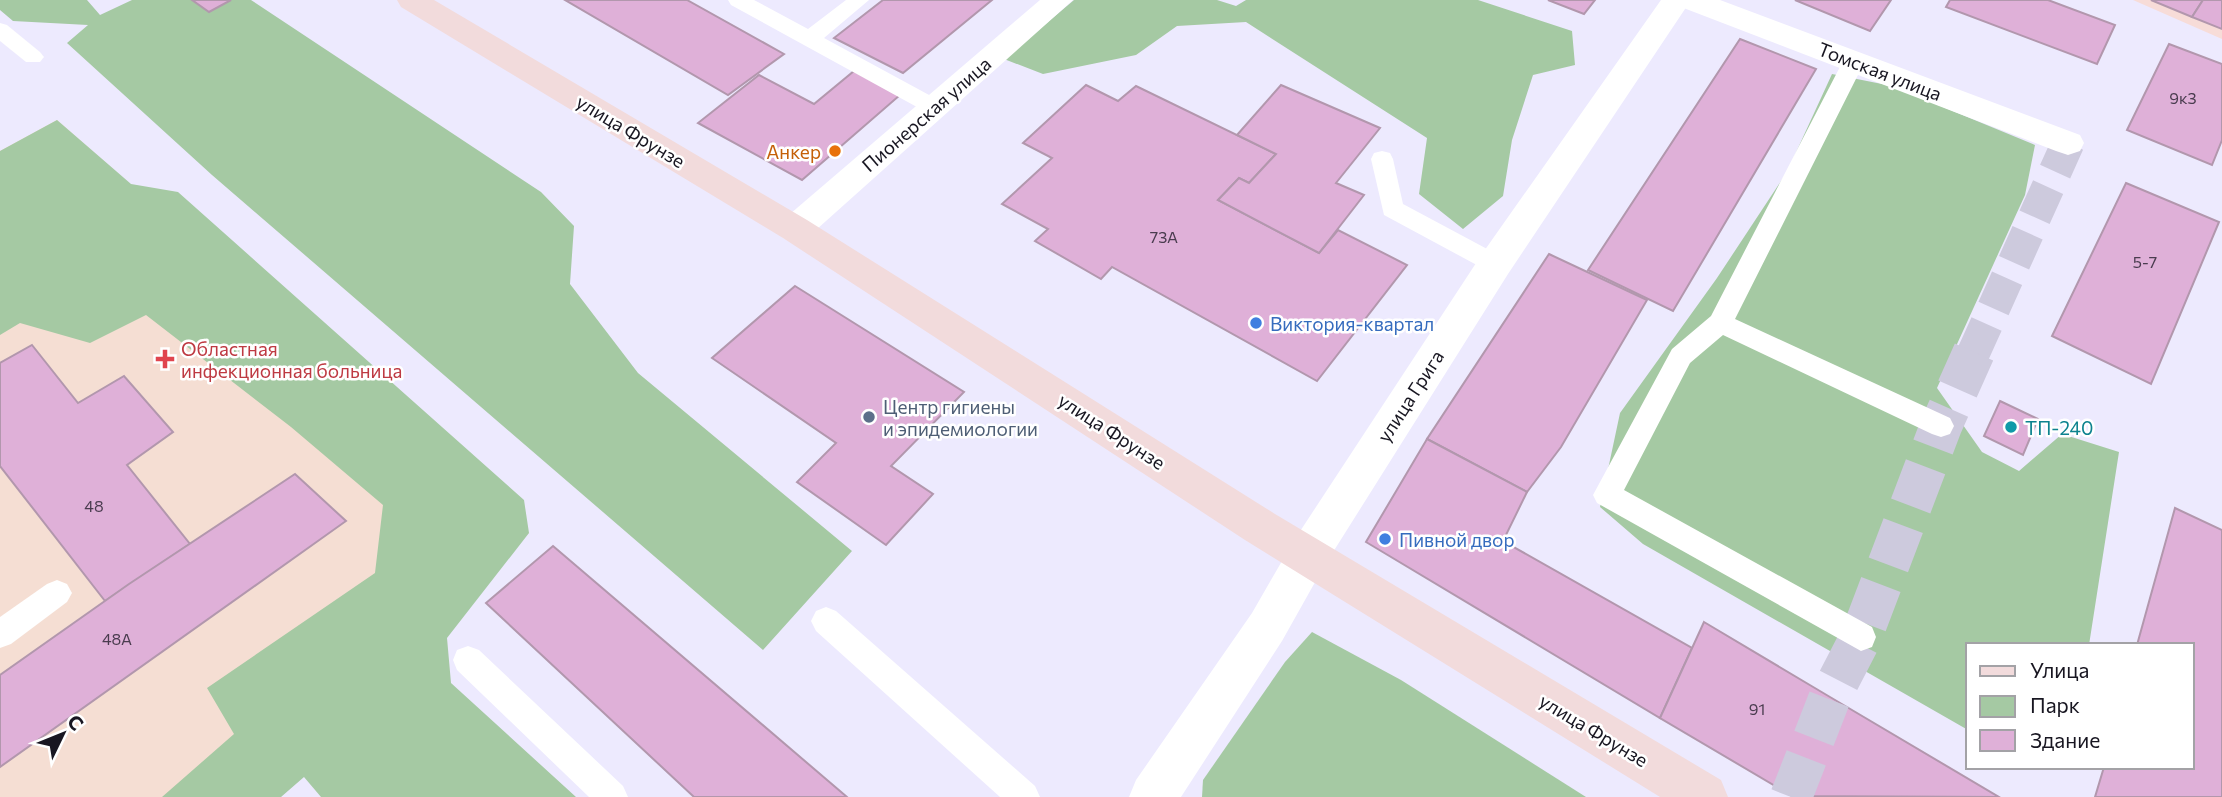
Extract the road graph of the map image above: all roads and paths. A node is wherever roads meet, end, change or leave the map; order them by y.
1 (412, 0) edge
2 (738, 0) edge
3 (859, 0) edge
4 (1058, 0) edge
5 (1676, 0) edge
6 (1692, 0) edge
7 (0, 30) edge
8 (810, 39) junction
9 (33, 57) dead end
10 (1854, 61) junction
11 (934, 107) junction
12 (2068, 143) dead end
13 (1382, 159) dead end
14 (795, 229) junction
15 (1495, 264) junction
16 (1720, 323) junction
17 (1941, 426) dead end
18 (1308, 555) junction
19 (57, 593) dead end
20 (826, 621) dead end
21 (0, 634) edge
22 (1861, 637) dead end
23 (468, 660) dead end
24 (612, 797) edge
25 (1024, 797) edge
26 (1153, 797) edge
27 (1704, 797) edge

1 - 14 main road, улица Фрунзе
2 - 8 lane
3 - 8 lane
4 - 11 street, Пионерская улица
5 - 15 street, улица Грига
6 - 10 street, Томская улица
7 - 9 lane
8 - 11 lane
10 - 12 street, Томская улица
10 - 16 lane
11 - 14 street, Пионерская улица
13 - 15 lane
14 - 18 main road, улица Фрунзе
15 - 18 street, улица Грига
16 - 17 lane
16 - 22 lane
18 - 26 street, улица Грига
18 - 27 main road, улица Фрунзе
19 - 21 lane
20 - 25 lane
23 - 24 lane

